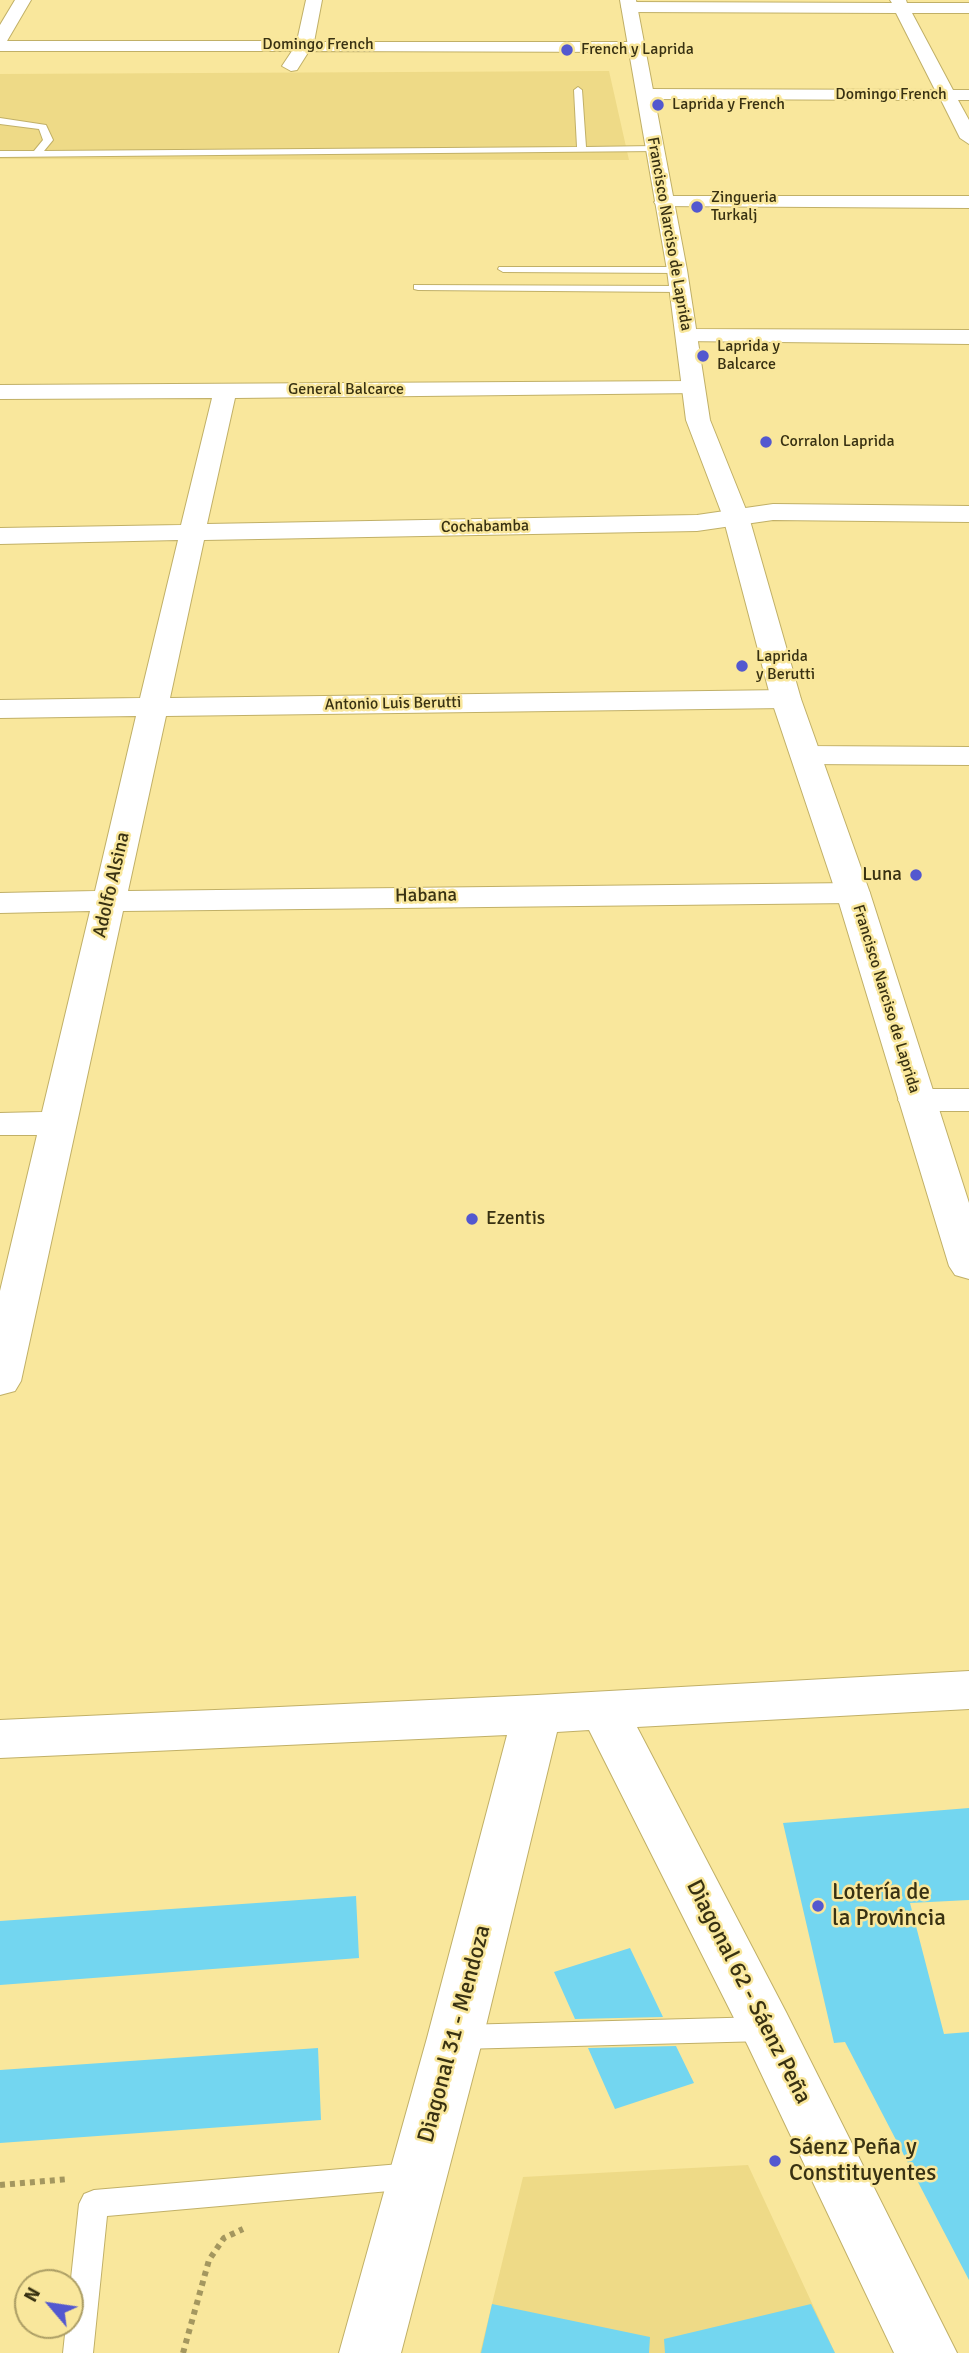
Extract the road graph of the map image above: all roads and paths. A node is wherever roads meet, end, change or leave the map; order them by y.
1 (23, 0) edge
2 (314, 0) edge
3 (628, 3) edge
4 (900, 4) edge
5 (969, 8) edge
6 (0, 39) edge
7 (304, 45) junction
8 (0, 46) edge
9 (636, 47) junction
10 (289, 69) dead end
11 (578, 90) dead end
12 (646, 94) junction
13 (948, 95) junction
14 (969, 95) edge
15 (0, 121) edge
16 (969, 138) edge
17 (582, 149) junction
18 (655, 149) junction
19 (38, 152) junction
20 (0, 154) edge
21 (664, 202) junction
22 (969, 202) edge
23 (503, 269) dead end
24 (678, 280) junction
25 (418, 287) dead end
26 (687, 335) junction
27 (969, 337) edge
28 (692, 388) junction
29 (225, 390) junction
30 (0, 392) edge
31 (969, 514) edge
32 (736, 517) junction
33 (193, 532) junction
34 (0, 536) edge
35 (786, 699) junction
36 (152, 706) junction
37 (0, 709) edge
38 (805, 755) junction
39 (969, 756) edge
40 (853, 893) junction
41 (108, 901) junction
42 (0, 903) edge
43 (917, 1100) junction
44 (969, 1100) edge
45 (57, 1123) junction
46 (0, 1124) edge
47 (969, 1266) edge
48 (0, 1381) edge
49 (969, 1690) edge
50 (603, 1709) junction
51 (537, 1714) junction
52 (0, 1739) edge
53 (767, 2029) junction
54 (455, 2038) junction
55 (417, 2175) junction
56 (255, 2227) dead end
57 (78, 2353) edge
58 (183, 2353) edge
59 (370, 2353) edge
60 (926, 2353) edge

1 - 6 street
2 - 7 street
3 - 4 street
3 - 9 street, Francisco Narciso de Laprida
4 - 5 street
4 - 13 street
7 - 8 street, Domingo French
7 - 9 street, Domingo French
7 - 10 street
9 - 12 street, Francisco Narciso de Laprida
11 - 17 lane
12 - 13 street, Domingo French
12 - 18 street, Francisco Narciso de Laprida
13 - 14 street, Domingo French
13 - 16 street
15 - 19 lane
17 - 18 lane
17 - 19 lane
18 - 21 street, Francisco Narciso de Laprida
19 - 20 lane
21 - 22 street
21 - 24 street, Francisco Narciso de Laprida
23 - 24 lane
24 - 25 lane
24 - 26 street, Francisco Narciso de Laprida
26 - 27 street
26 - 28 street, Francisco Narciso de Laprida
28 - 29 street, General Balcarce
28 - 32 street, Francisco Narciso de Laprida
29 - 30 street, General Balcarce
29 - 33 street, Adolfo Alsina
31 - 32 street, Cochabamba
32 - 33 street, Cochabamba
32 - 35 street, Francisco Narciso de Laprida
33 - 34 street, Cochabamba
33 - 36 street, Adolfo Alsina
35 - 36 street, Antonio Luis Berutti
35 - 38 street, Francisco Narciso de Laprida
36 - 37 street, Antonio Luis Berutti
36 - 41 street, Adolfo Alsina
38 - 39 street
38 - 40 street, Francisco Narciso de Laprida
40 - 41 street, Habana
40 - 43 street, Francisco Narciso de Laprida
41 - 42 street, Habana
41 - 45 street, Adolfo Alsina
43 - 44 street
43 - 47 street, Francisco Narciso de Laprida
45 - 46 street
45 - 48 street, Adolfo Alsina
49 - 50 street
50 - 51 street
50 - 53 street, Diagonal 62 - Sáenz Peña
51 - 52 street
51 - 54 street, Diagonal 31 - Mendoza
53 - 54 lane
53 - 60 street, Diagonal 62 - Sáenz Peña
54 - 55 street, Diagonal 31 - Mendoza
55 - 57 lane
55 - 59 street, Diagonal 31 - Mendoza
56 - 58 path

